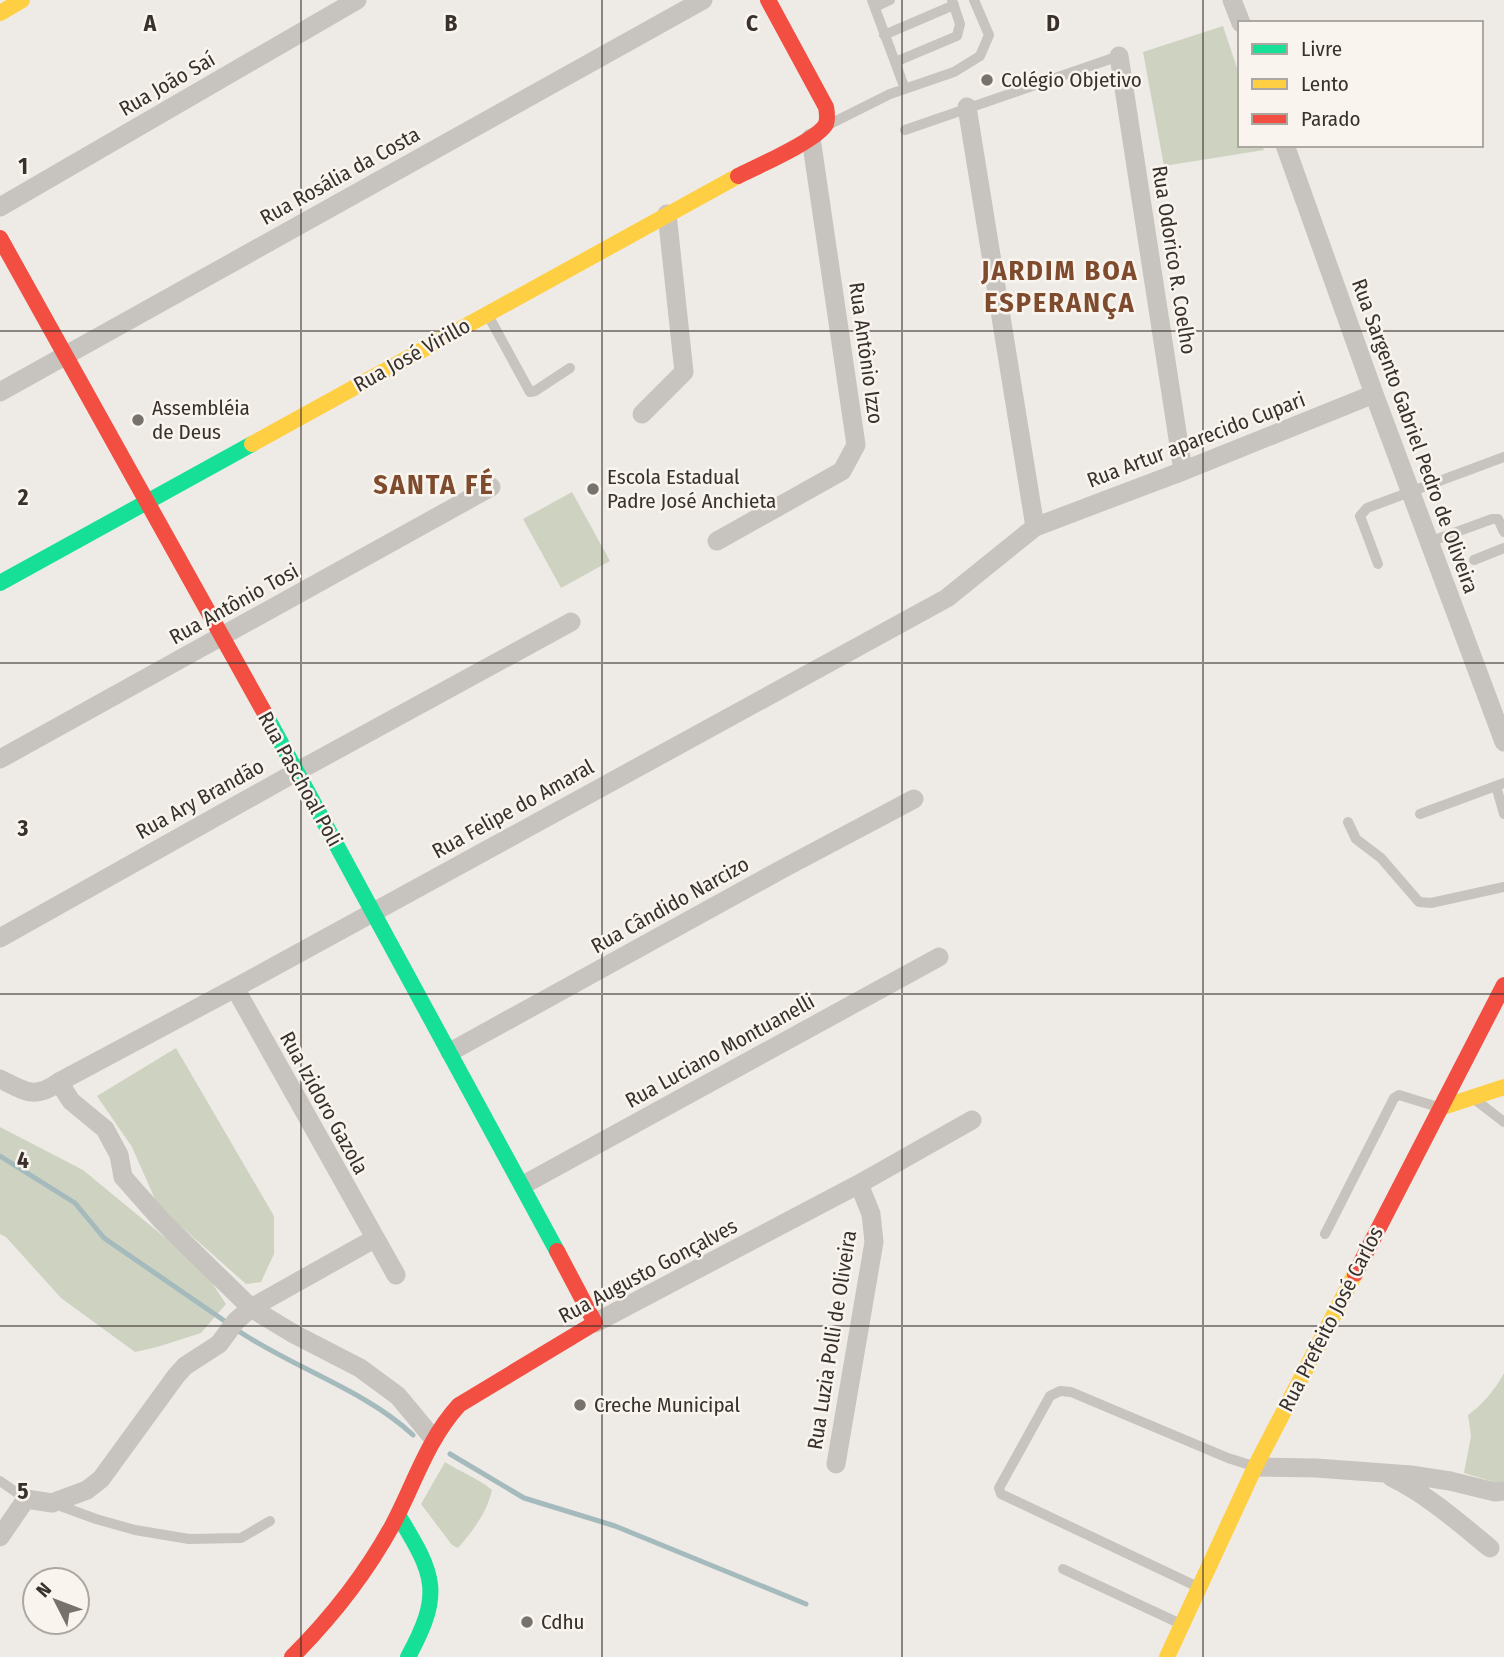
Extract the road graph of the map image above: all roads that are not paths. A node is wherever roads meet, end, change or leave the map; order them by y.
1 (22, 0) edge
2 (357, 0) edge
3 (703, 0) edge
4 (768, 0) edge
5 (890, 0) edge
6 (974, 0) edge
7 (1232, 0) edge
8 (874, 3) edge
9 (953, 3) edge
10 (0, 13) edge
11 (1240, 21) edge
12 (884, 35) junction
13 (1119, 56) joint
14 (895, 62) junction
15 (905, 89) junction
16 (967, 107) junction
17 (905, 130) dead end
18 (817, 132) junction
19 (1285, 147) edge
20 (0, 207) edge
21 (667, 214) junction
22 (0, 238) edge
23 (487, 313) junction
24 (66, 356) junction
25 (570, 368) dead end
26 (0, 392) edge
27 (1374, 394) junction
28 (642, 414) dead end
29 (1504, 457) edge
30 (1184, 471) junction
31 (491, 487) dead end
32 (1411, 493) junction
33 (146, 501) junction
34 (1035, 527) junction
35 (1504, 531) edge
36 (717, 541) dead end
37 (1429, 542) junction
38 (1504, 548) edge
39 (1475, 560) dead end
40 (1378, 564) dead end
41 (0, 583) edge
42 (571, 622) dead end
43 (222, 637) junction
44 (1504, 741) edge
45 (0, 759) edge
46 (296, 772) junction
47 (1500, 785) edge
48 (914, 799) dead end
49 (1420, 814) dead end
50 (1504, 814) edge
51 (1348, 822) dead end
52 (1504, 887) edge
53 (372, 911) junction
54 (0, 937) edge
55 (939, 957) dead end
56 (1504, 985) edge
57 (235, 988) junction
58 (450, 1052) junction
59 (0, 1079) edge
60 (59, 1082) junction
61 (1504, 1087) edge
62 (1472, 1096) junction
63 (1440, 1108) junction
64 (972, 1120) dead end
65 (1504, 1122) edge
66 (859, 1184) junction
67 (523, 1185) junction
68 (1325, 1234) dead end
69 (374, 1239) junction
70 (396, 1275) dead end
71 (251, 1308) junction
72 (595, 1323) junction
73 (432, 1437) junction
74 (836, 1464) dead end
75 (1255, 1467) junction
76 (1381, 1472) junction
77 (0, 1481) edge
78 (1504, 1491) edge
79 (26, 1499) junction
80 (52, 1503) junction
81 (398, 1515) junction
82 (270, 1521) dead end
83 (0, 1537) edge
84 (1490, 1548) dead end
85 (1063, 1569) dead end
86 (1199, 1587) junction
87 (1183, 1626) junction
88 (292, 1657) edge
89 (408, 1657) edge
90 (1167, 1657) edge

1 - 10 street
2 - 20 street, Rua João Saí
3 - 24 street, Rua Rosália da Costa
4 - 18 street
5 - 8 lane
6 - 15 lane
7 - 11 street
8 - 12 lane
9 - 12 lane
9 - 14 lane
12 - 14 lane
13 - 16 lane
13 - 30 street, Rua Odorico R. Coelho
14 - 15 lane
15 - 18 lane
16 - 17 lane
16 - 34 street
18 - 21 street, Rua José Virillo
18 - 36 street, Rua Antônio Izzo
19 - 27 street, Rua Sargento Gabriel Pedro de Oliveira
21 - 23 street, Rua José Virillo
21 - 28 street
22 - 24 street, Rua Paschoal Poli
23 - 25 lane
23 - 33 street, Rua José Virillo
24 - 26 street, Rua Rosália da Costa
24 - 33 street, Rua Paschoal Poli
27 - 30 street, Rua Artur aparecido Cupari
27 - 32 street, Rua Sargento Gabriel Pedro de Oliveira
29 - 32 lane
30 - 34 street, Rua Artur aparecido Cupari
31 - 43 street, Rua Antônio Tosi
32 - 37 street, Rua Sargento Gabriel Pedro de Oliveira
32 - 40 lane
33 - 41 street, Rua José Virillo
33 - 43 street, Rua Paschoal Poli
34 - 53 street, Rua Felipe do Amaral
35 - 37 lane
37 - 44 street, Rua Sargento Gabriel Pedro de Oliveira
38 - 39 lane
42 - 46 street, Rua Ary Brandão
43 - 45 street, Rua Antônio Tosi
43 - 46 street, Rua Paschoal Poli
46 - 53 street, Rua Paschoal Poli
46 - 54 street, Rua Ary Brandão
47 - 49 lane
47 - 50 lane
48 - 58 street, Rua Cândido Narcizo
51 - 52 lane
53 - 57 street, Rua Felipe do Amaral
53 - 58 street, Rua Paschoal Poli
55 - 67 street, Rua Luciano Montuanelli
56 - 63 street, Rua Prefeito José Carlos
57 - 60 street, Rua Felipe do Amaral
57 - 69 street, Rua Izidoro Gazola
58 - 67 street, Rua Paschoal Poli
59 - 60 street, Rua Felipe do Amaral
60 - 71 street
61 - 62 street
62 - 63 street
62 - 65 lane
63 - 68 lane
63 - 75 street, Rua Prefeito José Carlos
64 - 66 street, Rua Augusto Gonçalves
66 - 72 street, Rua Augusto Gonçalves
66 - 74 street, Rua Luzia Polli de Oliveira
67 - 72 street, Rua Paschoal Poli
69 - 70 street, Rua Izidoro Gazola
69 - 71 street
71 - 73 street
71 - 80 street
72 - 73 street, Rua Augusto Gonçalves
73 - 81 street, Rua Augusto Gonçalves
75 - 76 street
75 - 86 street, Rua Prefeito José Carlos
75 - 86 lane
76 - 78 street
76 - 84 street
77 - 79 lane
79 - 80 street
79 - 83 street
80 - 82 lane
81 - 88 street, Rua Augusto Gonçalves
81 - 89 street
85 - 87 lane
86 - 87 street, Rua Prefeito José Carlos
87 - 90 street, Rua Prefeito José Carlos

